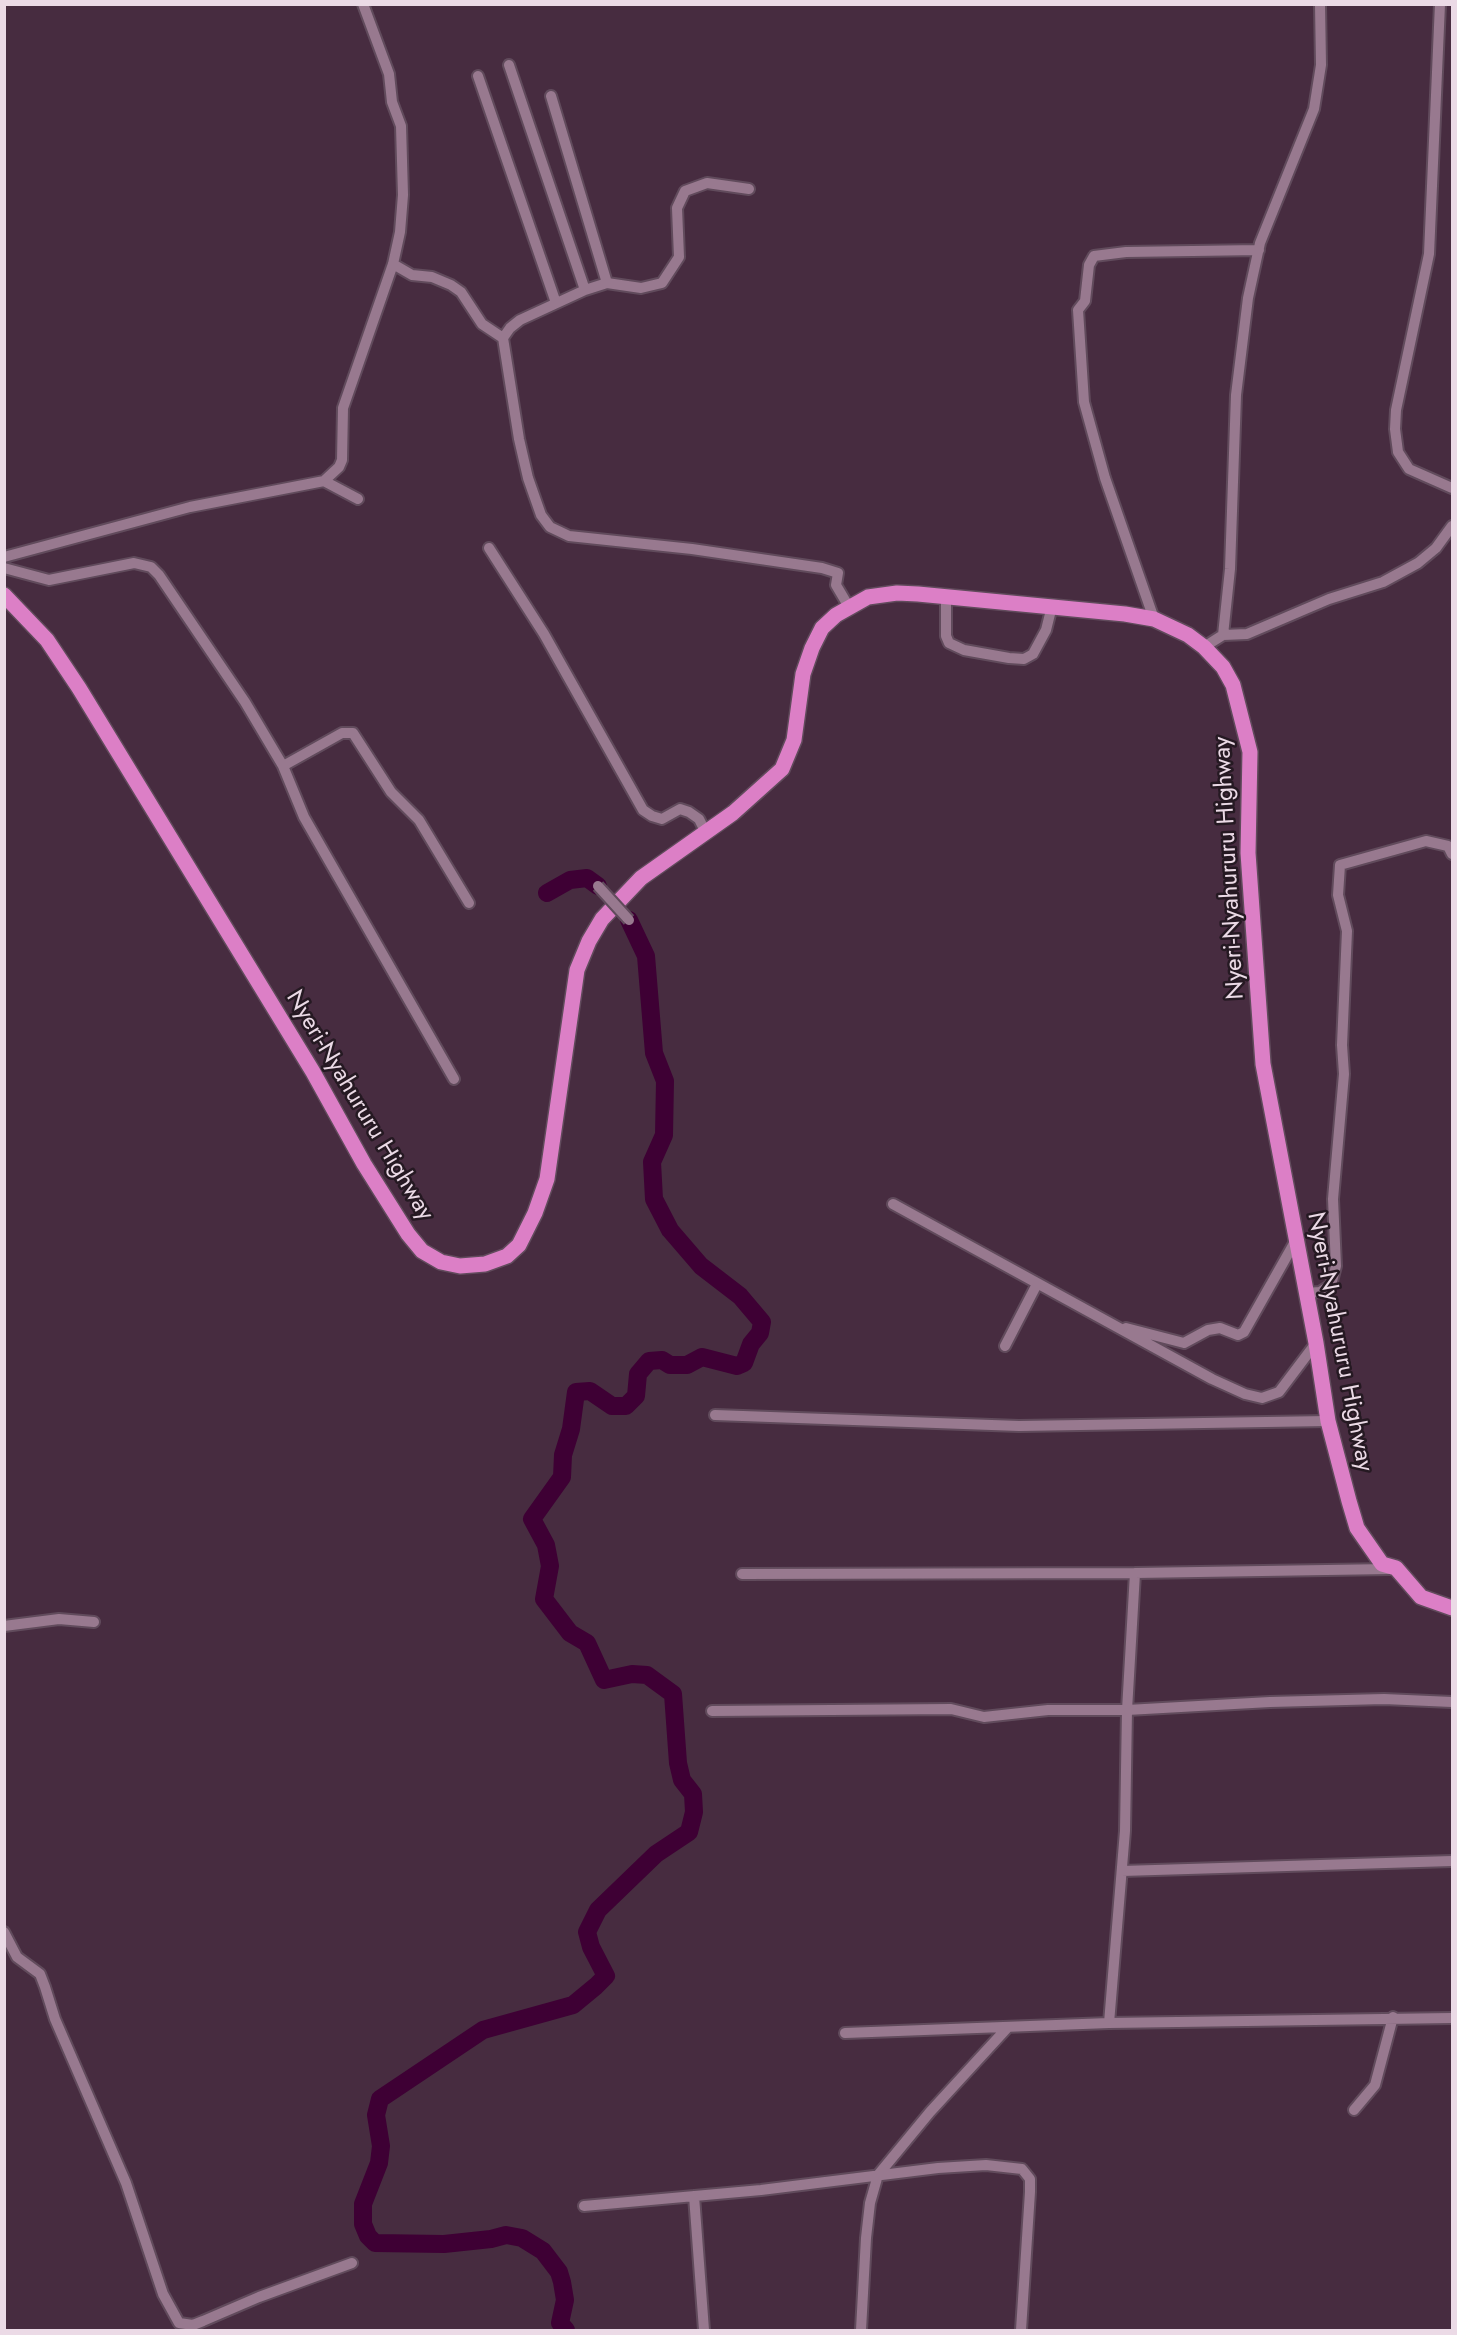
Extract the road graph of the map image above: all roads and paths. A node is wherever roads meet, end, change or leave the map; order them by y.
1 (363, 4) edge
2 (1320, 4) edge
3 (1440, 4) edge
4 (508, 65) dead end
5 (478, 76) dead end
6 (551, 96) dead end
7 (749, 189) dead end
8 (1259, 250) junction
9 (393, 264) junction
10 (607, 283) junction
11 (585, 290) junction
12 (556, 303) junction
13 (503, 338) junction
14 (324, 481) junction
15 (1452, 488) edge
16 (358, 499) dead end
17 (1452, 526) edge
18 (489, 548) dead end
19 (4, 557) edge
20 (4, 568) edge
21 (4, 595) edge
22 (946, 597) junction
23 (1052, 606) junction
24 (849, 607) junction
25 (1154, 619) junction
26 (1223, 635) junction
27 (1204, 647) junction
28 (283, 766) junction
29 (705, 831) junction
30 (1452, 854) edge
31 (598, 886) dead end
32 (469, 903) dead end
33 (629, 920) dead end
34 (454, 1079) dead end
35 (893, 1204) dead end
36 (1296, 1240) junction
37 (1037, 1284) junction
38 (1306, 1293) junction
39 (1108, 1323) junction
40 (1316, 1343) junction
41 (1005, 1346) dead end
42 (715, 1415) dead end
43 (1328, 1421) junction
44 (1396, 1569) junction
45 (1135, 1573) junction
46 (742, 1574) dead end
47 (1452, 1608) edge
48 (94, 1622) dead end
49 (4, 1626) edge
50 (1452, 1702) edge
51 (1127, 1710) junction
52 (712, 1711) dead end
53 (1452, 1861) edge
54 (1122, 1871) junction
55 (4, 1932) edge
56 (1393, 2017) junction
57 (1452, 2018) edge
58 (1109, 2023) junction
59 (1008, 2027) junction
60 (845, 2032) dead end
61 (1354, 2110) dead end
62 (878, 2175) junction
63 (694, 2196) junction
64 (584, 2206) dead end
65 (352, 2263) dead end
66 (704, 2331) edge
67 (861, 2331) edge
68 (1021, 2331) edge

1 - 9 street
2 - 8 street
3 - 15 street
4 - 11 street
5 - 12 street
6 - 10 street
7 - 10 street
8 - 25 street
8 - 26 street
9 - 13 street
9 - 14 street
10 - 11 street
11 - 12 street
12 - 13 street
13 - 24 street
14 - 16 street
14 - 19 street
17 - 26 street
18 - 29 street
20 - 28 street
21 - 29 highway, Nyeri-Nyahururu Highway
22 - 23 highway, Nyeri-Nyahururu Highway
22 - 23 street
22 - 24 highway, Nyeri-Nyahururu Highway
23 - 25 highway, Nyeri-Nyahururu Highway
24 - 29 highway, Nyeri-Nyahururu Highway
25 - 27 highway, Nyeri-Nyahururu Highway
26 - 27 street
27 - 36 highway, Nyeri-Nyahururu Highway
28 - 32 street
28 - 34 street
30 - 38 street
31 - 33 street, bridge
35 - 37 street
36 - 38 highway, Nyeri-Nyahururu Highway
36 - 39 street
37 - 39 street
37 - 41 street
38 - 40 highway, Nyeri-Nyahururu Highway
39 - 40 street
40 - 43 highway, Nyeri-Nyahururu Highway
42 - 43 street
43 - 44 highway, Nyeri-Nyahururu Highway
44 - 45 street
44 - 47 highway, Nyeri-Nyahururu Highway
45 - 46 street
45 - 51 street
48 - 49 street
50 - 51 street
51 - 52 street
51 - 54 street
53 - 54 street
54 - 58 street
55 - 65 street
56 - 57 street
56 - 58 street
56 - 61 street
58 - 59 street
59 - 60 street
59 - 62 street
62 - 63 street
62 - 67 street
62 - 68 street
63 - 64 street
63 - 66 street

